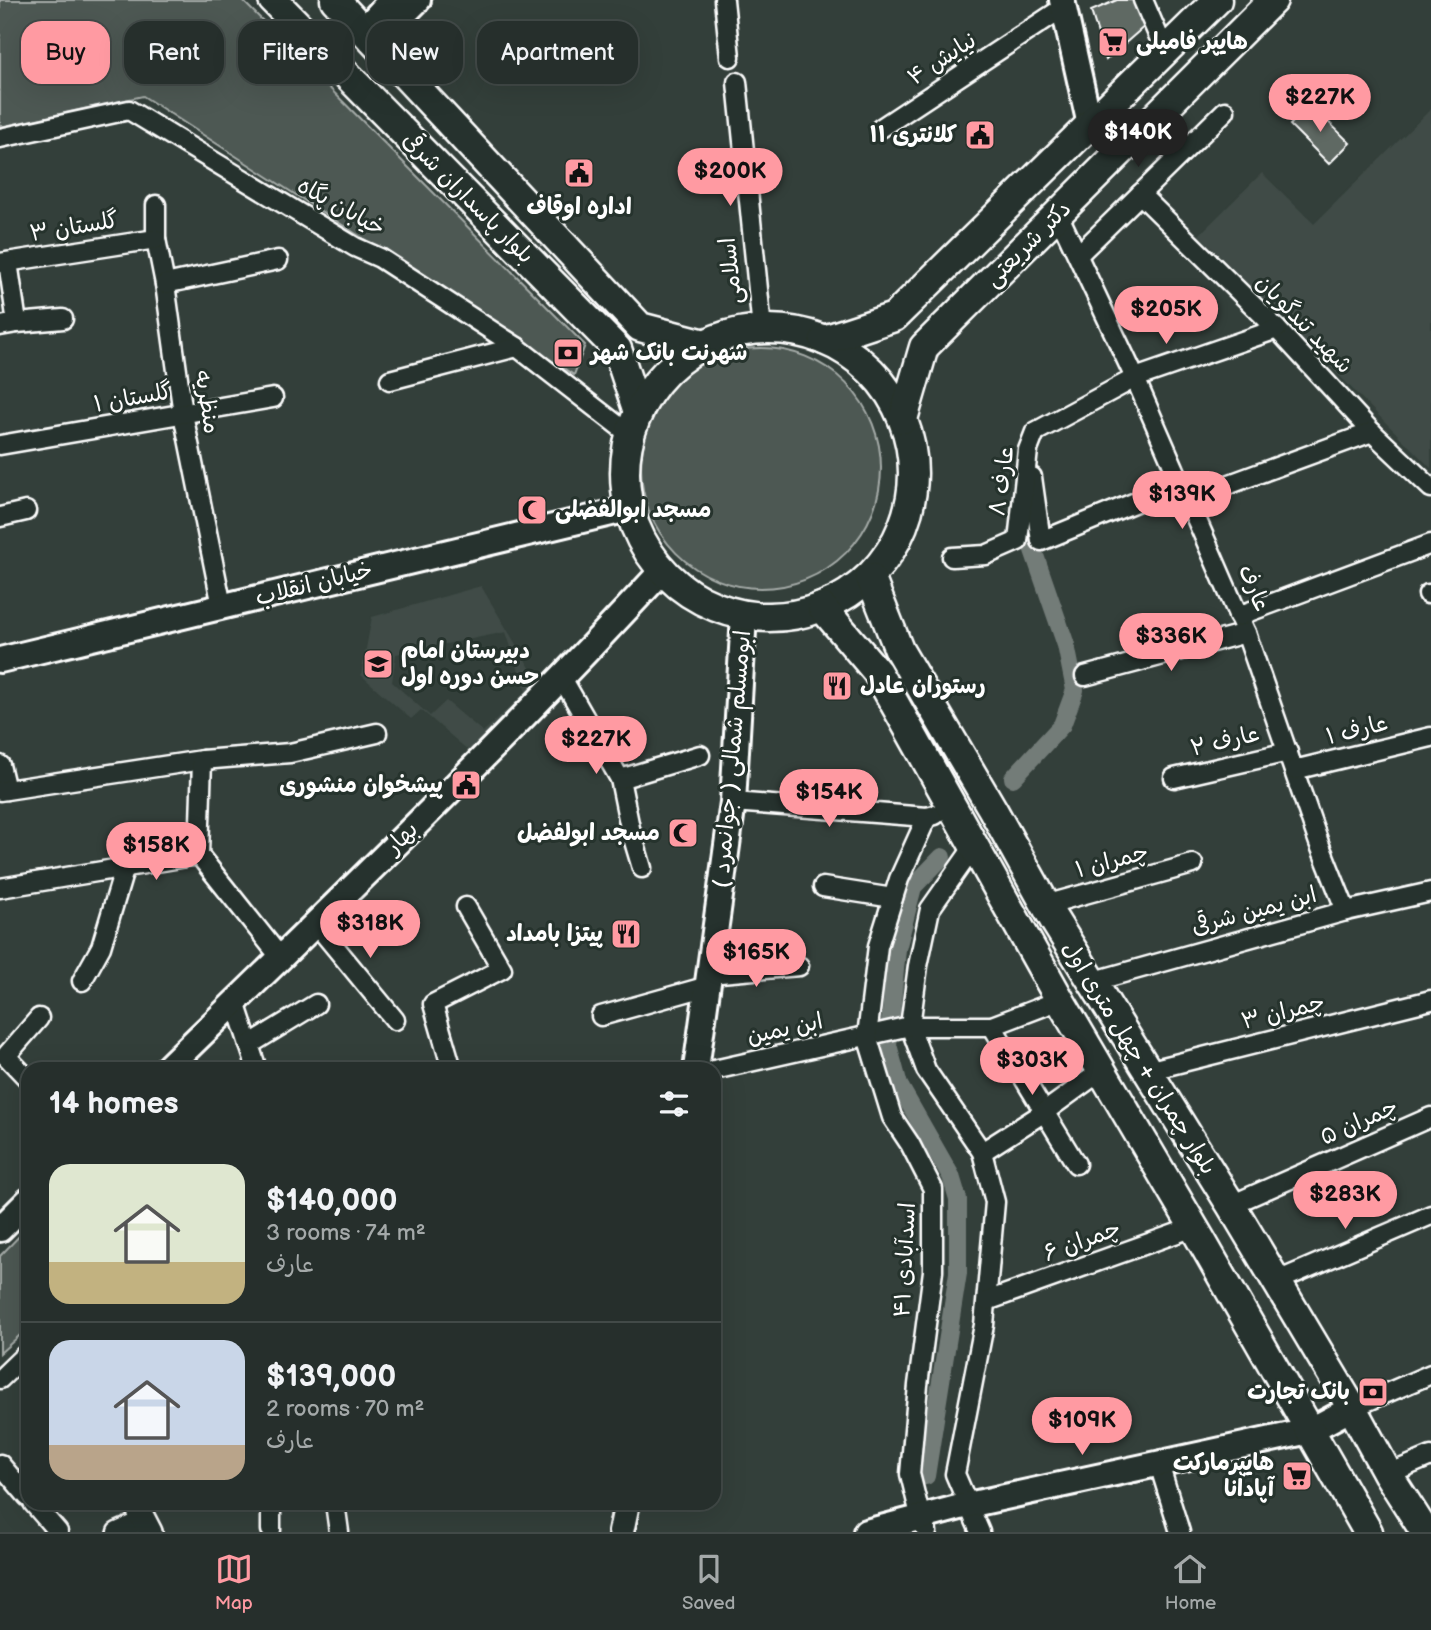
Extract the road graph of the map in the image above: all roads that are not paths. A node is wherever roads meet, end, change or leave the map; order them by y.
1 (335, 0) edge
2 (391, 0) edge
3 (418, 0) edge
4 (724, 0) edge
5 (1143, 0) edge
6 (1217, 0) edge
7 (1273, 0) edge
8 (1063, 4) edge
9 (282, 9) edge
10 (385, 21) edge
11 (399, 21) edge
12 (367, 29) edge
13 (1165, 51) junction
14 (730, 57) dead end
15 (353, 81) edge
16 (737, 82) dead end
17 (419, 84) edge
18 (373, 102) junction
19 (1225, 111) dead end
20 (1090, 125) junction
21 (881, 128) dead end
22 (0, 138) edge
23 (1140, 194) junction
24 (156, 205) dead end
25 (1058, 214) junction
26 (990, 223) junction
27 (156, 239) junction
28 (1022, 250) junction
29 (1078, 255) junction
30 (278, 260) dead end
31 (4, 263) edge
32 (165, 284) junction
33 (63, 319) dead end
34 (9, 324) edge
35 (762, 329) junction
36 (1277, 329) junction
37 (824, 340) junction
38 (705, 344) junction
39 (517, 347) junction
40 (1135, 378) junction
41 (390, 380) dead end
42 (273, 398) dead end
43 (183, 414) junction
44 (903, 419) junction
45 (634, 423) junction
46 (1372, 432) junction
47 (0, 445) edge
48 (1028, 450) junction
49 (1431, 488) edge
50 (1185, 491) junction
51 (628, 509) junction
52 (26, 511) dead end
53 (0, 517) edge
54 (1431, 544) edge
55 (952, 557) dead end
56 (662, 571) junction
57 (870, 576) junction
58 (222, 606) junction
59 (822, 607) junction
60 (744, 615) junction
61 (1238, 616) junction
62 (1246, 632) junction
63 (0, 660) edge
64 (1085, 676) dead end
65 (562, 678) junction
66 (377, 733) dead end
67 (1431, 737) edge
68 (1288, 752) junction
69 (700, 755) dead end
70 (202, 760) junction
71 (0, 765) edge
72 (1294, 770) junction
73 (1174, 778) dead end
74 (620, 779) junction
75 (3, 791) edge
76 (733, 802) junction
77 (941, 814) junction
78 (975, 845) junction
79 (200, 855) junction
80 (1193, 864) dead end
81 (125, 867) junction
82 (642, 867) dead end
83 (823, 887) dead end
84 (0, 888) edge
85 (1431, 892) edge
86 (893, 898) junction
87 (1045, 905) junction
88 (466, 907) dead end
89 (1346, 911) junction
90 (316, 924) junction
91 (280, 957) junction
92 (799, 966) dead end
93 (709, 980) junction
94 (82, 981) dead end
95 (1091, 982) junction
96 (1060, 1000) junction
97 (1431, 1000) edge
98 (234, 1002) junction
99 (316, 1004) dead end
100 (601, 1016) dead end
101 (39, 1018) dead end
102 (395, 1020) dead end
103 (910, 1026) junction
104 (992, 1026) junction
105 (867, 1036) junction
106 (249, 1045) junction
107 (173, 1062) edge
108 (255, 1062) edge
109 (451, 1062) edge
110 (697, 1062) edge
111 (721, 1068) edge
112 (1101, 1071) junction
113 (21, 1072) edge
114 (1147, 1072) junction
115 (1044, 1113) junction
116 (1431, 1117) edge
117 (982, 1152) junction
118 (1076, 1164) dead end
119 (1231, 1205) junction
120 (21, 1208) edge
121 (1431, 1215) edge
122 (1194, 1227) junction
123 (0, 1229) edge
124 (1275, 1282) junction
125 (986, 1301) junction
126 (21, 1359) edge
127 (1431, 1374) edge
128 (0, 1379) edge
129 (1352, 1408) junction
130 (1309, 1432) junction
131 (1431, 1456) edge
132 (0, 1464) edge
133 (1159, 1464) junction
134 (1388, 1474) junction
135 (21, 1489) edge
136 (968, 1504) junction
137 (39, 1510) edge
138 (271, 1510) edge
139 (336, 1510) edge
140 (626, 1510) edge
141 (143, 1519) edge
142 (924, 1525) edge
143 (271, 1530) edge
144 (58, 1532) edge
145 (117, 1532) edge
146 (338, 1532) edge
147 (621, 1532) edge
148 (866, 1532) edge
149 (980, 1532) edge
150 (1180, 1532) edge
151 (1368, 1532) edge
152 (1425, 1532) edge

1 - 12 main road, بلوار پاسداران شرقی
2 - 10 main road
3 - 11 main road
4 - 14 street
5 - 13 street
6 - 13 main road, دکتر شریعتی
7 - 25 main road, دکتر شریعتی
8 - 20 main road
8 - 21 street, نیایش ۴
9 - 18 street
13 - 20 main road, دکتر شریعتی
15 - 18 main road, بلوار پاسداران شرقی
16 - 35 street, اسلامی
17 - 38 main road, بلوار پاسداران شرقی
18 - 45 main road, بلوار پاسداران شرقی
19 - 23 street
20 - 26 main road, دکتر شریعتی
22 - 39 street, خیابان پگاه
23 - 29 street
23 - 36 street, شهید تندگویان
24 - 27 street, منظریه
25 - 28 main road, دکتر شریعتی
25 - 29 street, عارف
26 - 28 main road
26 - 37 main road, دکتر شریعتی
27 - 31 street, گلستان ۳
27 - 32 street, منظریه
28 - 44 main road, دکتر شریعتی
29 - 40 street, عارف
30 - 32 street
31 - 34 street
32 - 43 street, منظریه
33 - 34 street
35 - 37 main road
35 - 38 main road
36 - 40 street, عارف ۸
36 - 46 street, شهید تندگویان
37 - 44 main road
38 - 45 main road
39 - 41 street
39 - 45 street, خیابان پگاه
40 - 48 street, عارف ۸
40 - 50 street, عارف
42 - 43 street, گلستان ۱
43 - 47 street, گلستان ۱
43 - 58 street, منظریه
44 - 57 main road
45 - 51 main road
46 - 49 street, شهید تندگویان
46 - 50 street
48 - 50 street
48 - 55 street, عارف ۸
50 - 61 street, عارف
51 - 56 main road
51 - 58 main road, خیابان انقلاب
52 - 53 street
54 - 61 street
56 - 60 main road
56 - 65 main road, بهار
57 - 59 main road
57 - 87 main road, بلوار چمران + چهل متری اول
58 - 63 main road, خیابان انقلاب
59 - 60 main road
59 - 77 main road, بلوار چمران + چهل متری اول
60 - 76 main road, ابومسلم شمالی ( جوانمرد )
61 - 62 street, عارف
62 - 64 street
62 - 68 street, عارف
65 - 74 street
65 - 90 main road, بهار
66 - 70 street
67 - 72 street, عارف ۱
68 - 72 street, عارف
68 - 73 street, عارف ۲
69 - 74 street
70 - 75 street
70 - 79 street
71 - 75 street
72 - 89 street, عارف
74 - 82 street
76 - 77 street
76 - 93 main road, ابومسلم شمالی ( جوانمرد )
77 - 78 main road, بلوار چمران + چهل متری اول
77 - 86 street, اسدآبادی ۴۱
78 - 96 main road, بلوار چمران + چهل متری اول
78 - 103 street
79 - 81 street
79 - 91 street
80 - 87 street, چمران ۱
81 - 84 street
81 - 94 street
83 - 86 street
85 - 89 street, ابن یمین شرقی
86 - 105 street, اسدآبادی ۴۱
87 - 95 main road, بلوار چمران + چهل متری اول
88 - 109 street
89 - 95 street, ابن یمین شرقی
90 - 91 main road, بهار
90 - 102 street
91 - 98 main road, بهار
92 - 93 street
93 - 100 street
93 - 110 main road, ابومسلم شمالی ( جوانمرد )
95 - 114 main road, بلوار چمران + چهل متری اول
96 - 104 street
96 - 112 main road, بلوار چمران + چهل متری اول
97 - 114 street, چمران ۳
98 - 106 street
98 - 107 main road, بهار
99 - 106 street
101 - 113 street
103 - 104 street
103 - 105 street, ابن یمین
103 - 117 street
104 - 115 street
105 - 111 street, ابن یمین
105 - 142 street, اسدآبادی ۴۱
106 - 108 street
112 - 115 street
112 - 122 main road, بلوار چمران + چهل متری اول
114 - 119 main road, بلوار چمران + چهل متری اول
115 - 117 street
115 - 118 street
116 - 119 street, چمران ۵
117 - 125 street
119 - 124 main road, بلوار چمران + چهل متری اول
120 - 123 main road
121 - 124 street
122 - 125 street, چمران ۶
122 - 130 main road, بلوار چمران + چهل متری اول
124 - 129 main road, بلوار چمران + چهل متری اول
125 - 136 street
126 - 128 street
127 - 129 street
129 - 130 main road
129 - 134 main road, بلوار چمران + چهل متری اول
130 - 133 main road
130 - 151 main road, بلوار چمران + چهل متری اول
131 - 134 street
132 - 135 street
133 - 136 main road
133 - 150 street
134 - 152 main road, بلوار چمران + چهل متری اول
136 - 142 main road
136 - 149 street
137 - 144 street
138 - 143 street
139 - 146 street
140 - 147 main road
141 - 145 street
142 - 148 main road

